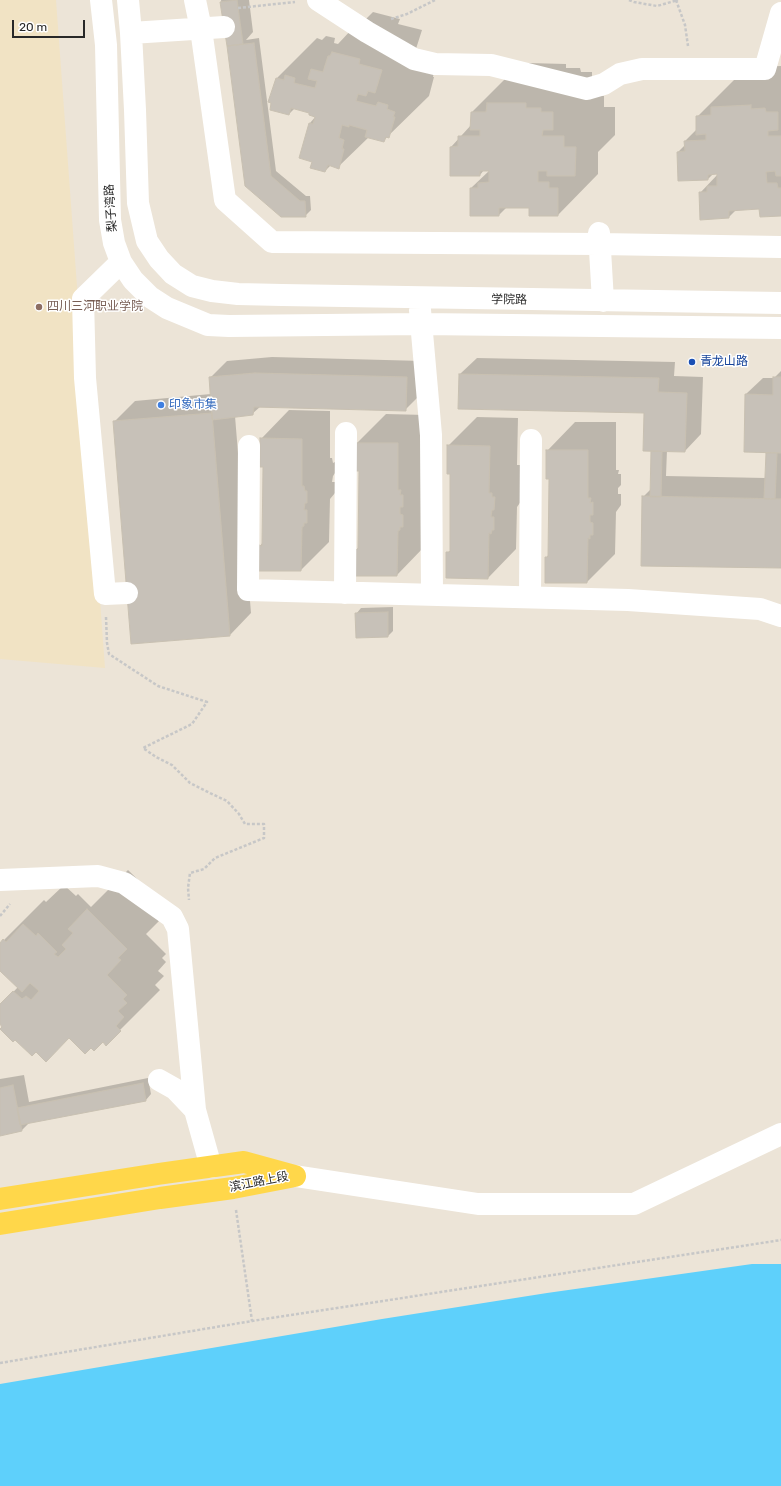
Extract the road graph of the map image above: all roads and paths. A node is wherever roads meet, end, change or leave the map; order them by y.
1 (101, 0) edge
2 (128, 0) edge
3 (195, 0) edge
4 (435, 0) edge
5 (629, 0) edge
6 (677, 0) edge
7 (307, 1) edge
8 (238, 8) dead end
9 (781, 13) edge
10 (224, 27) dead end
11 (360, 28) junction
12 (201, 29) junction
13 (131, 33) junction
14 (691, 69) junction
15 (600, 238) junction
16 (781, 247) edge
17 (121, 262) junction
18 (420, 298) junction
19 (603, 301) junction
20 (781, 303) edge
21 (421, 324) junction
22 (251, 326) joint
23 (781, 328) edge
24 (346, 433) dead end
25 (532, 440) dead end
26 (249, 446) dead end
27 (127, 593) dead end
28 (344, 593) junction
29 (105, 594) junction
30 (432, 595) junction
31 (530, 597) junction
32 (781, 616) edge
33 (0, 880) edge
34 (190, 904) dead end
35 (158, 1080) dead end
36 (196, 1110) junction
37 (781, 1134) edge
38 (211, 1167) junction
39 (295, 1176) junction
40 (233, 1188) junction
41 (0, 1200) edge
42 (0, 1224) edge
43 (781, 1240) edge
44 (252, 1322) junction
45 (0, 1363) edge

1 - 17 street, 梨子湾路
2 - 13 street
3 - 12 street
4 - 11 path
5 - 6 path
6 - 14 path
7 - 8 path
7 - 11 street
9 - 14 street
10 - 12 street
11 - 14 street
12 - 13 street
12 - 15 street
13 - 18 street, 学院路
15 - 16 street
15 - 19 street
17 - 22 street, 梨子湾路
17 - 29 street
18 - 19 street, 学院路
18 - 21 street
19 - 20 street, 学院路
21 - 22 street, 学院路
21 - 23 street, 学院路
21 - 30 street
24 - 28 street
25 - 31 street
26 - 28 street
27 - 29 street
28 - 30 street
29 - 34 path
30 - 31 street
31 - 32 street
33 - 36 street
35 - 36 street
36 - 38 street
37 - 39 street
38 - 39 main road, 滨江路上段
38 - 41 main road, 滨江路上段
39 - 40 main road, 滨江路上段
40 - 42 main road, 滨江路上段
40 - 44 path
43 - 44 path
44 - 45 path

